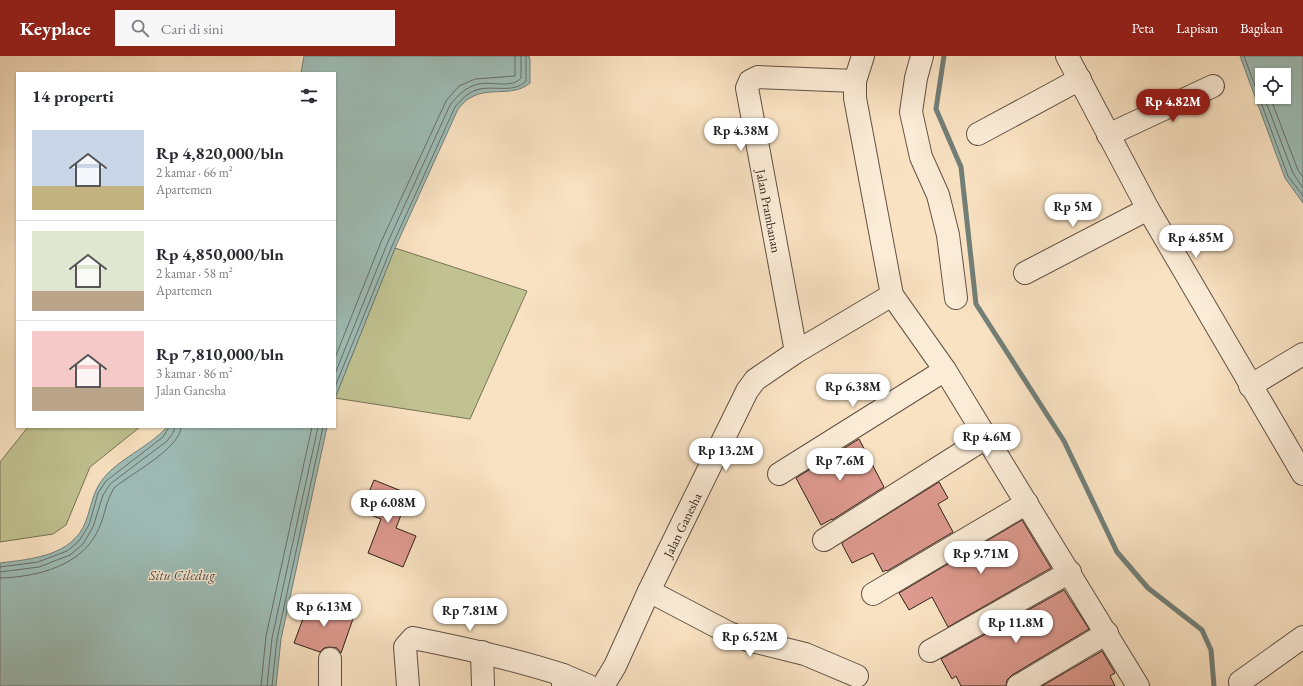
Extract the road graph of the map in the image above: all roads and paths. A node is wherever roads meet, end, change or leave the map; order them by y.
1 (863, 56) edge
2 (922, 56) edge
3 (1067, 56) edge
4 (1080, 79) junction
5 (855, 81) junction
6 (1213, 86) dead end
7 (978, 134) dead end
8 (1108, 135) junction
9 (1148, 208) junction
10 (1025, 272) dead end
11 (892, 295) junction
12 (956, 298) dead end
13 (796, 352) junction
14 (1303, 354) edge
15 (945, 370) junction
16 (1250, 386) junction
17 (986, 437) junction
18 (779, 474) dead end
19 (1303, 474) edge
20 (1027, 503) junction
21 (824, 540) dead end
22 (1070, 572) junction
23 (649, 591) junction
24 (872, 594) dead end
25 (1107, 633) junction
26 (1303, 637) edge
27 (930, 651) dead end
28 (482, 652) junction
29 (330, 659) dead end
30 (616, 676) edge
31 (857, 676) dead end
32 (563, 680) edge
33 (1240, 682) dead end
34 (330, 686) edge
35 (408, 686) edge
36 (483, 686) edge
37 (589, 686) edge
38 (603, 686) edge
39 (1018, 686) edge
40 (1138, 686) edge

1 - 5 street
2 - 12 street
3 - 4 street
4 - 7 street
4 - 8 street
5 - 11 street
5 - 13 street, Jalan Prambanan
6 - 8 street
8 - 9 street
9 - 10 street
9 - 16 street
11 - 13 street, Jalan Ganesha
11 - 15 street
13 - 23 street, Jalan Ganesha
14 - 16 street
15 - 17 street
15 - 18 street
16 - 19 street
17 - 20 street
17 - 21 street
20 - 22 street
20 - 24 street
22 - 25 street
22 - 27 street
23 - 30 street, Jalan Ganesha
23 - 31 street
25 - 39 street
25 - 40 street
26 - 33 street
28 - 32 street
28 - 35 street
28 - 36 street
29 - 34 street
30 - 38 street, Jalan Ganesha
32 - 37 street

